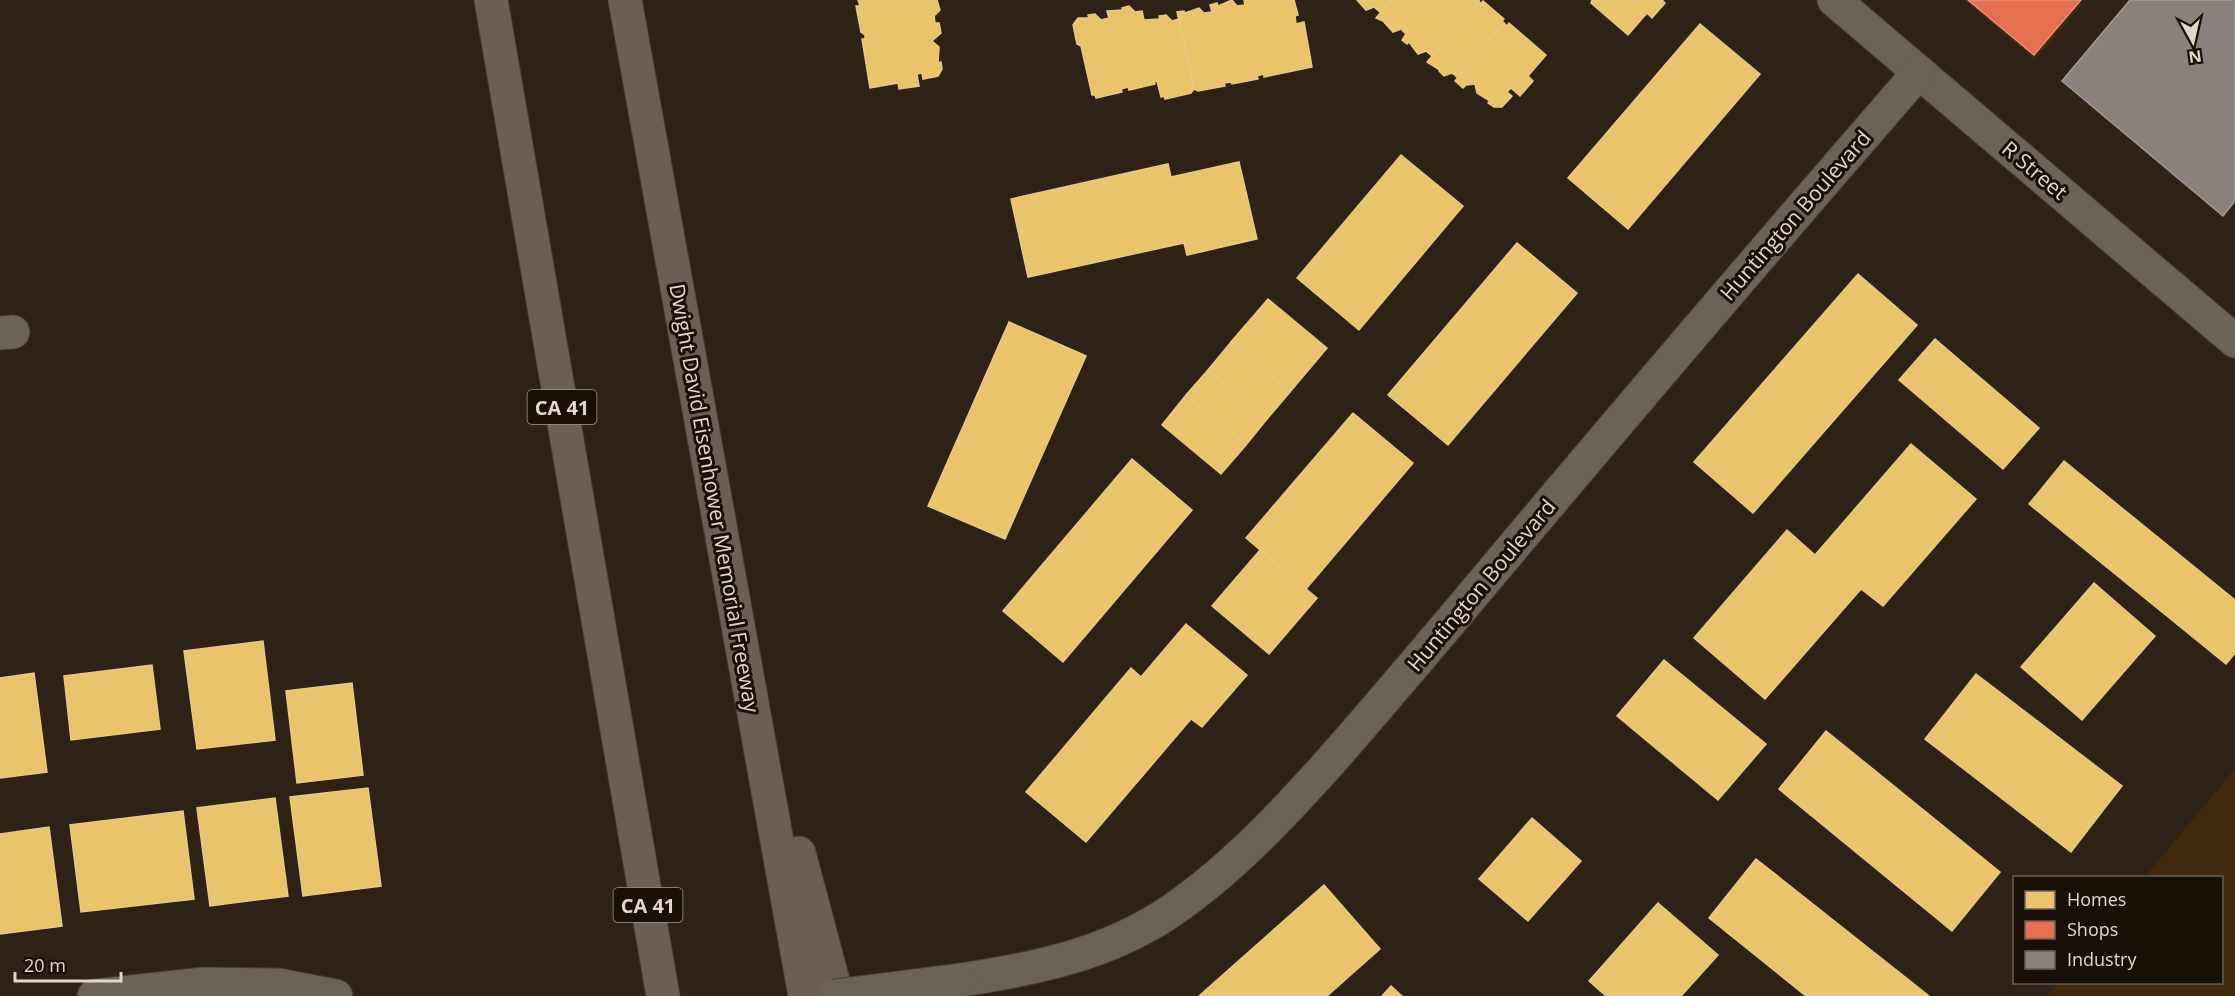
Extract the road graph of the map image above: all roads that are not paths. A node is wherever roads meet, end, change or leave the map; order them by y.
1 (490, 0) edge
2 (626, 0) edge
3 (1834, 0) edge
4 (1919, 72) junction
5 (2235, 341) edge
6 (733, 602) junction
7 (633, 814) junction
8 (94, 996) edge
9 (336, 996) edge
10 (645, 996) edge
11 (663, 996) edge
12 (805, 996) edge
13 (835, 996) edge

1 - 7 highway, CA 41
2 - 6 highway, Dwight David Eisenhower Memorial Freeway
3 - 4 street, R Street
4 - 5 street, R Street
4 - 13 street, Huntington Boulevard, bridge
6 - 12 highway, Dwight David Eisenhower Memorial Freeway
6 - 13 highway
7 - 10 highway
7 - 11 highway, CA 41
8 - 9 street

